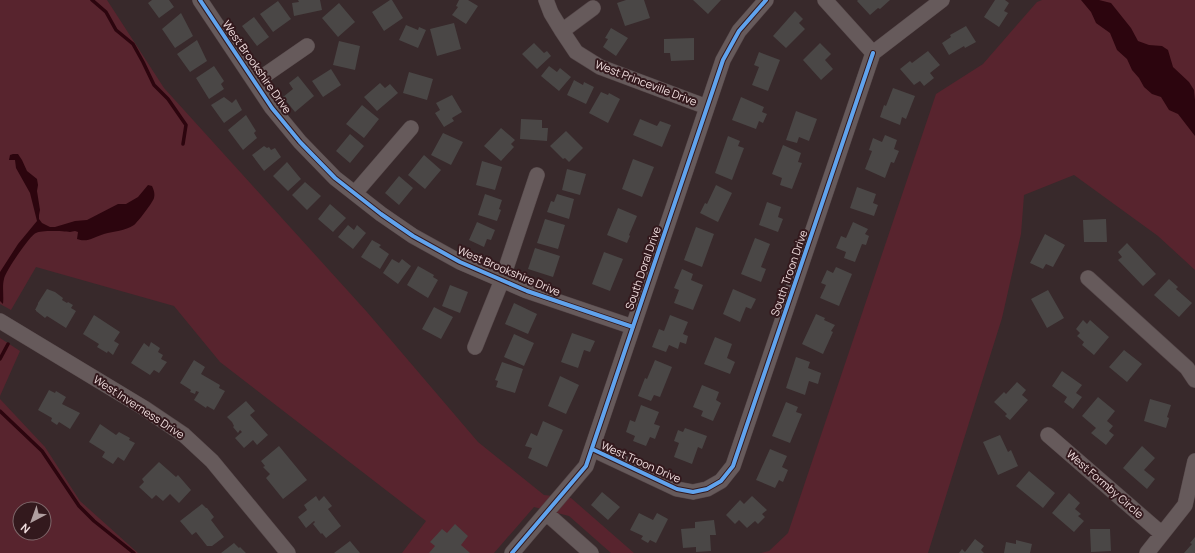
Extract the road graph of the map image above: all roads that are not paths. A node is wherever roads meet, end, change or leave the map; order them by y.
1 (200, 0) edge
2 (546, 0) edge
3 (766, 0) edge
4 (825, 0) edge
5 (942, 0) edge
6 (593, 8) dead end
7 (562, 31) junction
8 (307, 46) dead end
9 (873, 53) junction
10 (255, 82) junction
11 (707, 107) junction
12 (411, 128) dead end
13 (537, 175) dead end
14 (355, 193) junction
15 (1088, 278) dead end
16 (502, 280) junction
17 (0, 321) edge
18 (632, 327) junction
19 (475, 347) dead end
20 (1195, 380) edge
21 (1048, 435) dead end
22 (592, 449) junction
23 (1195, 461) edge
24 (707, 489) joint
25 (546, 513) junction
26 (1162, 534) junction
27 (288, 553) edge
28 (512, 553) edge
29 (591, 553) edge
30 (1147, 553) edge

1 - 10 street, West Brookshire Drive
2 - 7 street, West Princeville Drive
3 - 11 street, South Doral Drive
4 - 9 street
5 - 9 street
6 - 7 street
7 - 11 street, West Princeville Drive
8 - 10 street
9 - 24 street, South Troon Drive
10 - 14 street, West Brookshire Drive
11 - 18 street, South Doral Drive
12 - 14 street
13 - 16 street
14 - 16 street, West Brookshire Drive
15 - 20 street
16 - 18 street, West Brookshire Drive
16 - 19 street
17 - 27 street, West Inverness Drive
18 - 22 street, South Doral Drive
21 - 26 street, West Formby Circle
22 - 24 street, West Troon Drive
22 - 25 street, South Doral Drive
23 - 26 street
25 - 28 street, South Doral Drive
25 - 29 street
26 - 30 street

